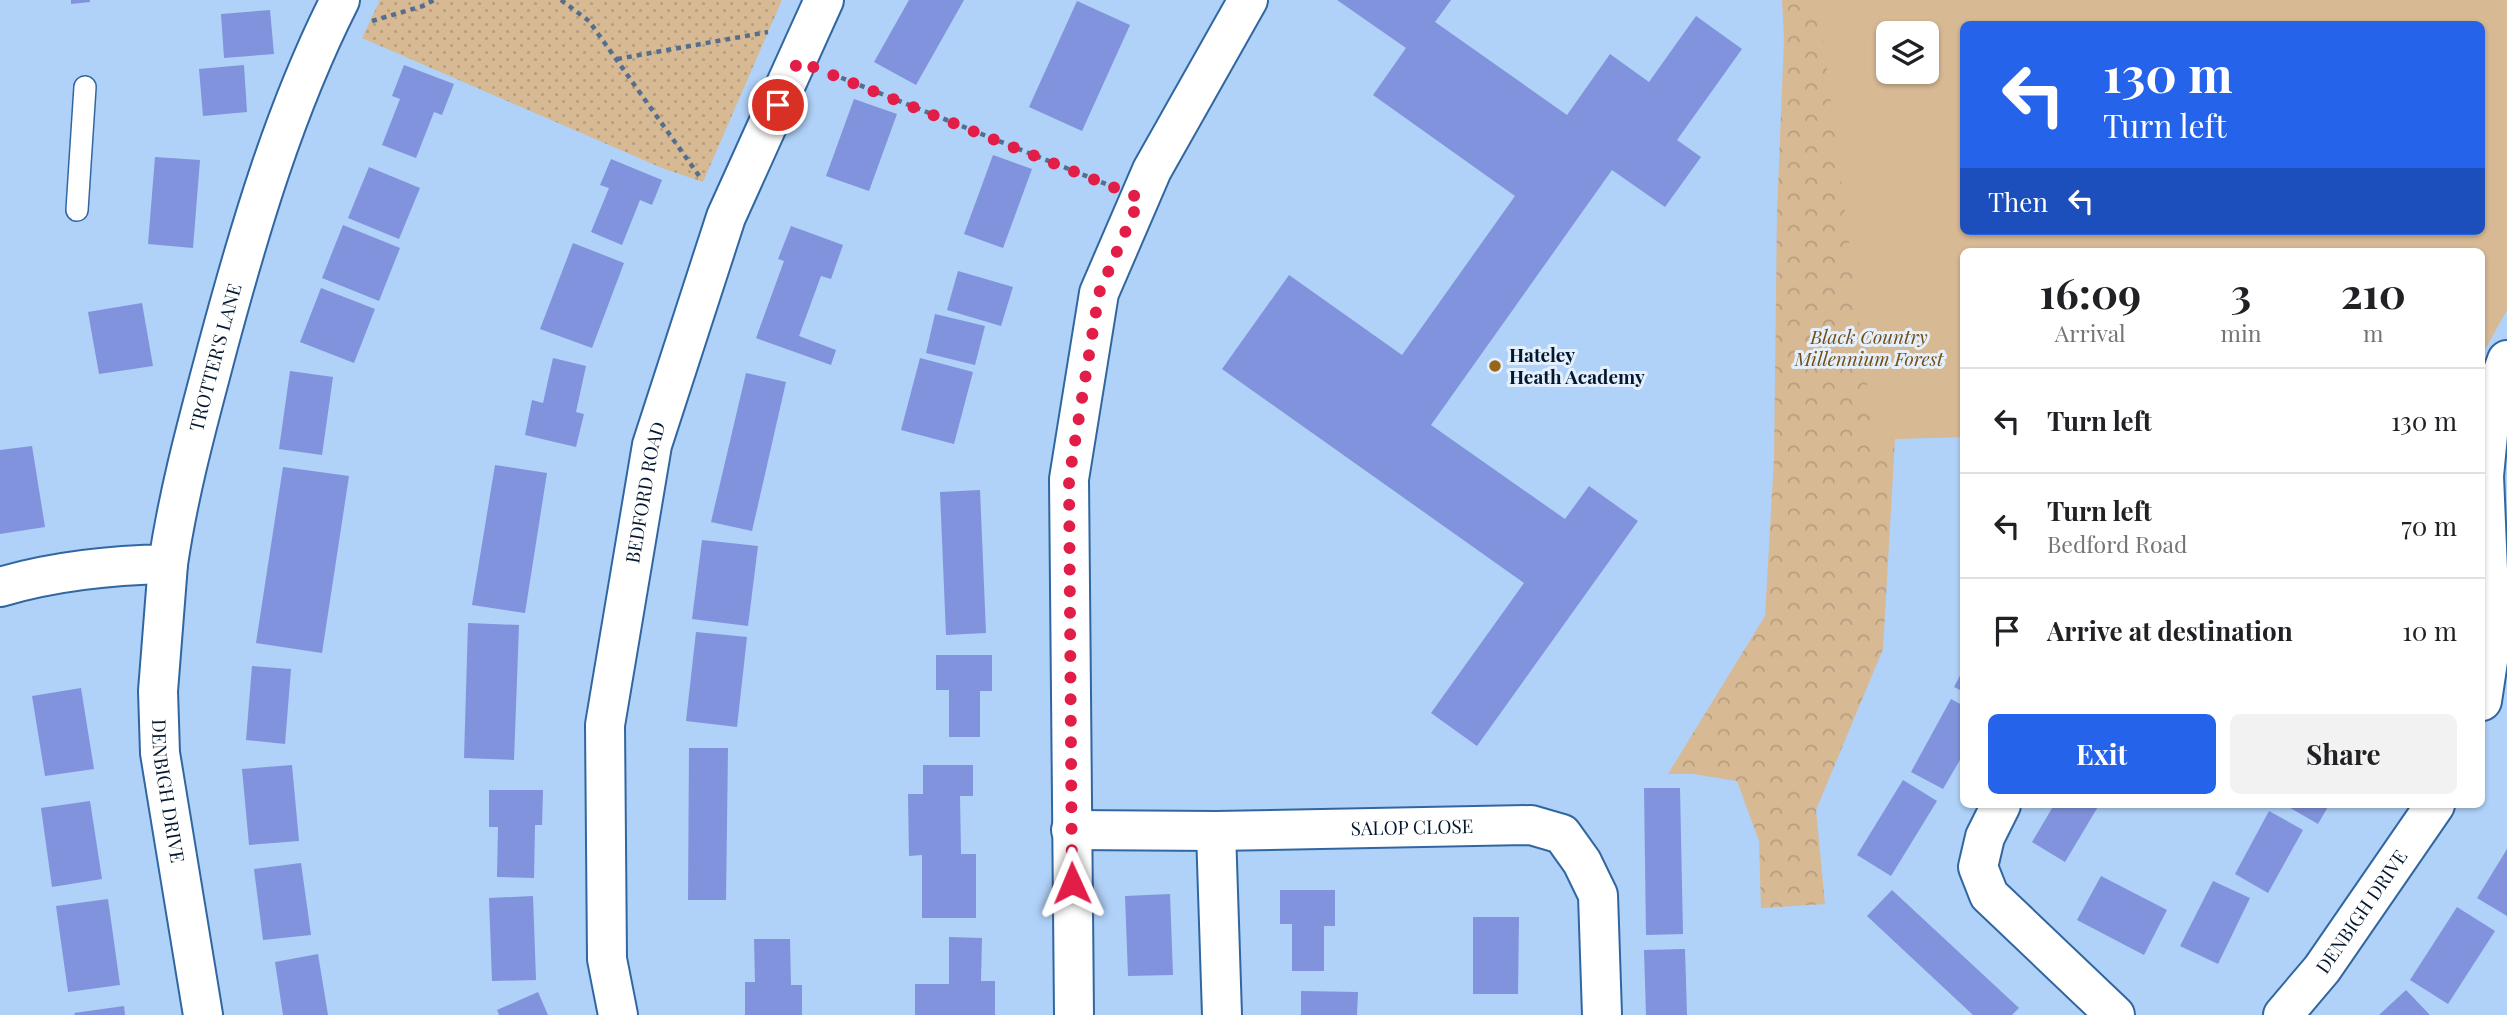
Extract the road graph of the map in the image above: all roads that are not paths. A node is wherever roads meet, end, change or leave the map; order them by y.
1 (341, 0) edge
2 (1248, 0) edge
3 (822, 5) edge
4 (85, 87) dead end
5 (77, 210) dead end
6 (2504, 378) edge
7 (2485, 458) edge
8 (2485, 497) edge
9 (168, 564) junction
10 (0, 587) edge
11 (2499, 642) edge
12 (2485, 691) edge
13 (1999, 808) edge
14 (2433, 808) edge
15 (1072, 830) junction
16 (1216, 831) junction
17 (203, 1015) edge
18 (618, 1015) edge
19 (1074, 1015) edge
20 (1222, 1015) edge
21 (1602, 1015) edge
22 (2115, 1015) edge
23 (2283, 1015) edge

1 - 9 street, TROTTER'S LANE
2 - 15 street
3 - 18 street, BEDFORD ROAD
4 - 5 lane
6 - 7 street
8 - 11 street
9 - 10 street
9 - 17 street, DENBIGH DRIVE
11 - 12 street
13 - 22 street
14 - 23 street, DENBIGH DRIVE
15 - 16 street, SALOP CLOSE
15 - 19 street
16 - 20 street
16 - 21 street, SALOP CLOSE

